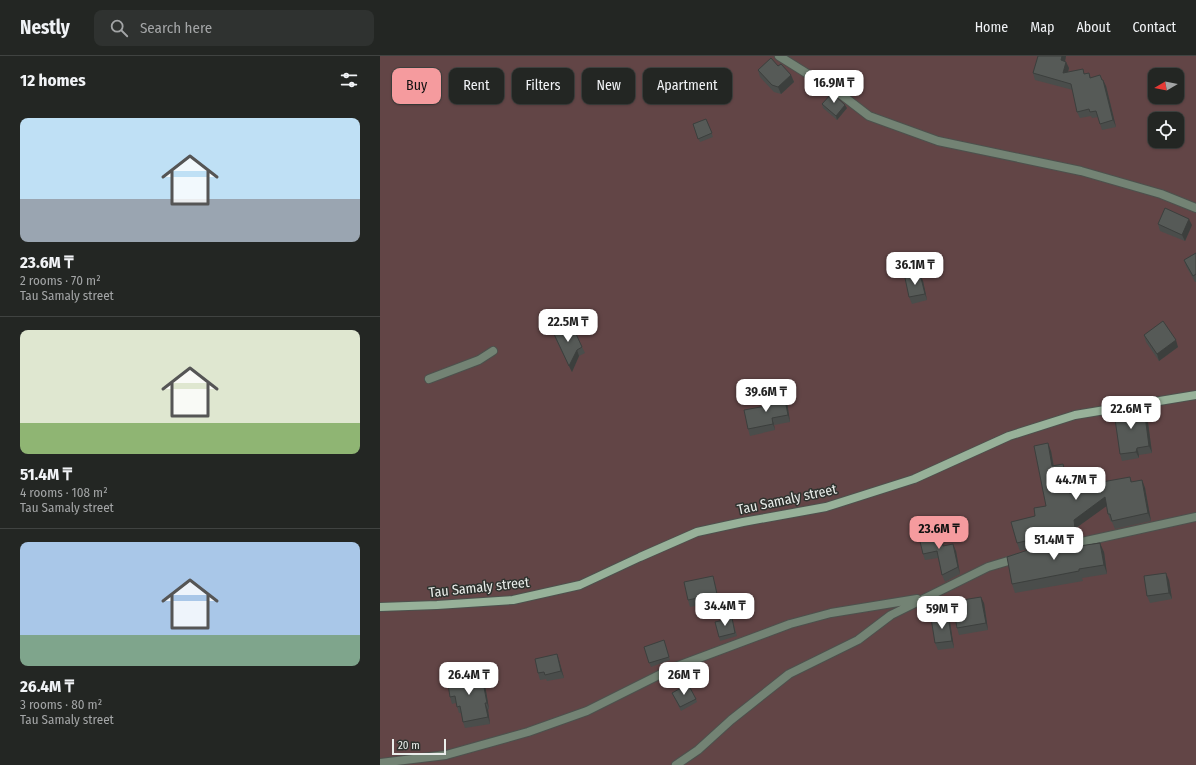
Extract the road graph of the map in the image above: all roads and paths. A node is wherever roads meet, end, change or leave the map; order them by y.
1 (779, 56) edge
2 (1196, 208) edge
3 (493, 351) dead end
4 (429, 379) dead end
5 (1196, 395) edge
6 (1196, 517) edge
7 (1063, 546) edge
8 (1026, 556) edge
9 (924, 598) junction
10 (380, 606) edge
11 (380, 763) edge
12 (676, 765) edge

1 - 2 street
3 - 4 street
5 - 10 street, Tau Samaly street
6 - 7 street
8 - 9 street
9 - 11 street
9 - 12 street

